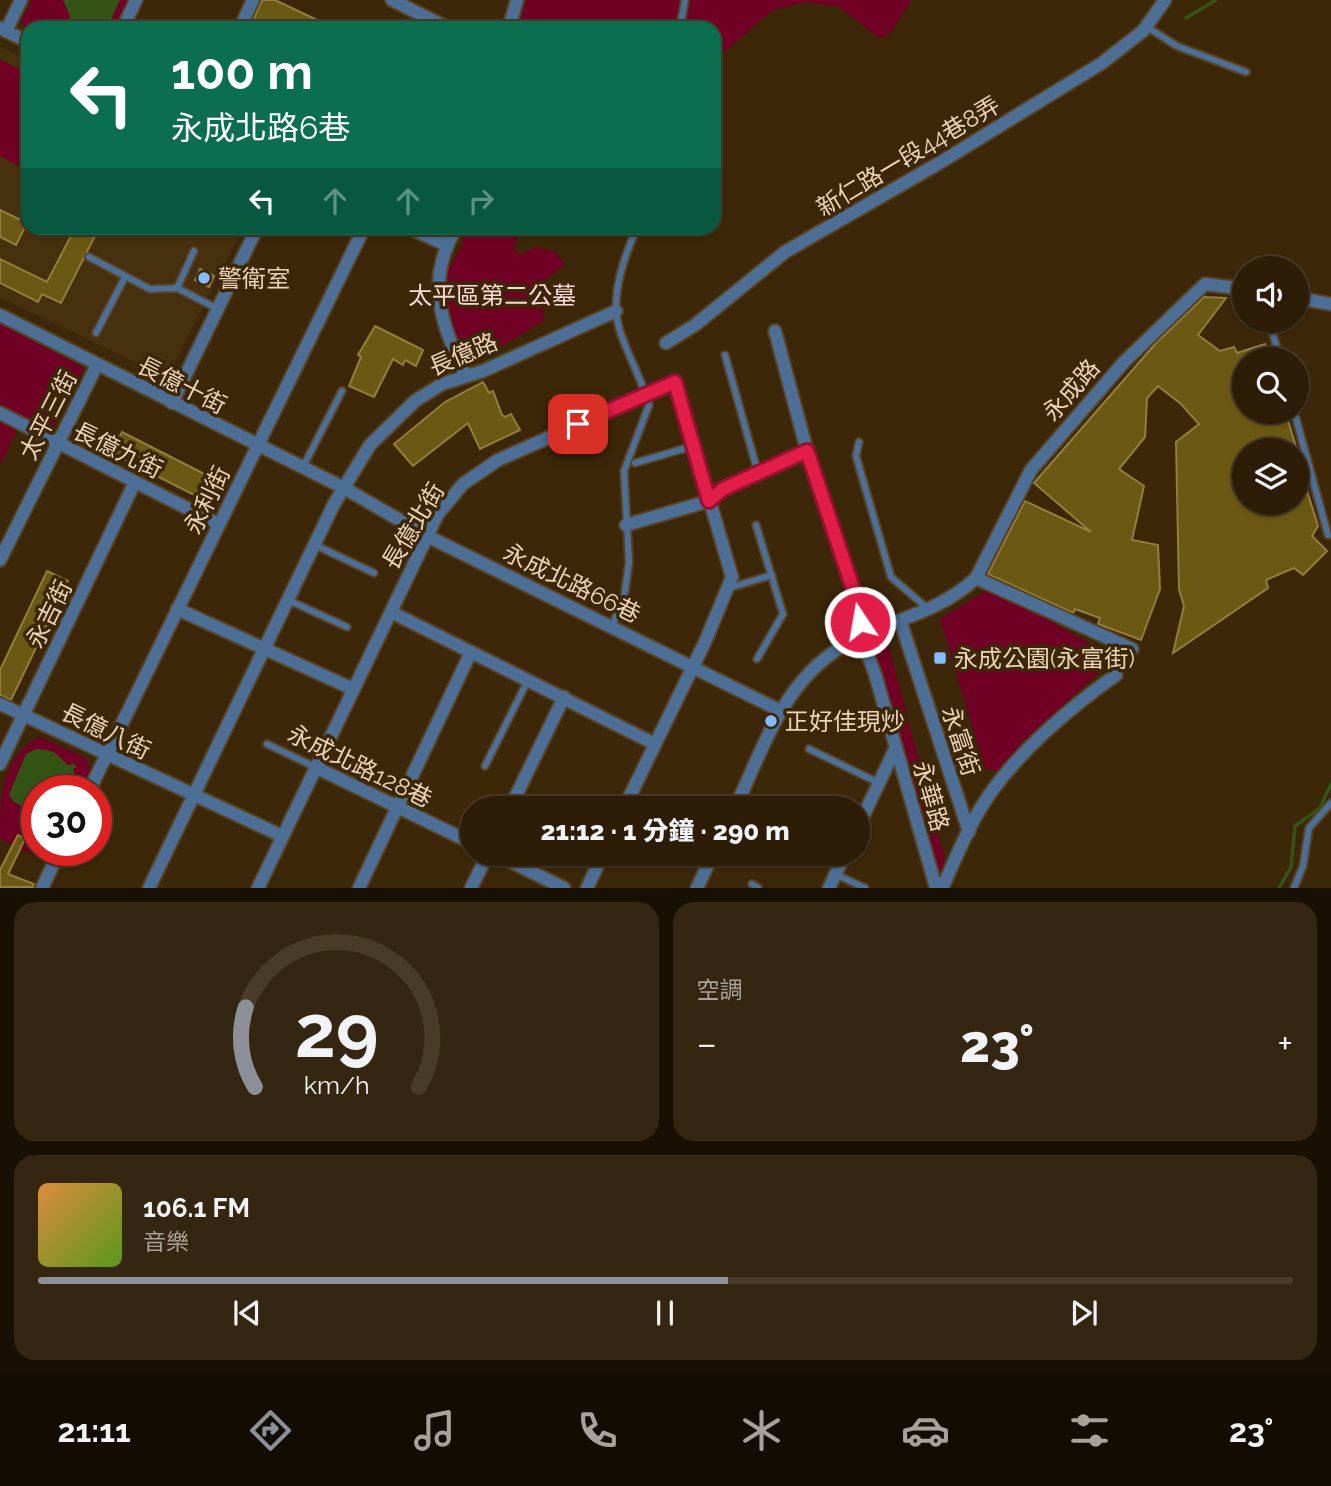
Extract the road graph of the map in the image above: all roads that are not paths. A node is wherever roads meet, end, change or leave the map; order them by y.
1 (20, 0) edge
2 (136, 0) edge
3 (253, 0) edge
4 (391, 0) edge
5 (516, 0) edge
6 (685, 0) edge
7 (1165, 0) edge
8 (126, 21) edge
9 (243, 21) edge
10 (434, 21) edge
11 (511, 21) edge
12 (681, 21) edge
13 (1147, 27) junction
14 (3, 29) edge
15 (21, 38) edge
16 (1246, 72) dead end
17 (254, 235) edge
18 (361, 235) edge
19 (425, 235) edge
20 (452, 235) edge
21 (634, 235) edge
22 (446, 245) junction
23 (194, 251) dead end
24 (89, 257) dead end
25 (125, 277) junction
26 (1232, 287) edge
27 (177, 288) junction
28 (1309, 300) edge
29 (1331, 304) edge
30 (218, 309) junction
31 (617, 311) junction
32 (0, 316) edge
33 (775, 331) dead end
34 (96, 333) dead end
35 (666, 343) dead end
36 (725, 355) dead end
37 (97, 365) junction
38 (465, 375) junction
39 (342, 391) dead end
40 (646, 393) junction
41 (173, 402) junction
42 (0, 413) edge
43 (1298, 424) edge
44 (859, 442) dead end
45 (57, 443) junction
46 (693, 446) junction
47 (257, 447) junction
48 (807, 451) junction
49 (635, 463) dead end
50 (302, 469) junction
51 (758, 473) junction
52 (135, 482) junction
53 (346, 489) junction
54 (709, 501) junction
55 (218, 524) junction
56 (626, 525) junction
57 (756, 525) dead end
58 (427, 536) junction
59 (1328, 536) dead end
60 (315, 545) junction
61 (0, 559) edge
62 (373, 573) dead end
63 (772, 575) junction
64 (976, 578) junction
65 (727, 589) junction
66 (288, 600) junction
67 (177, 609) junction
68 (929, 610) junction
69 (391, 612) junction
70 (901, 623) junction
71 (612, 626) junction
72 (347, 627) dead end
73 (861, 637) junction
74 (1132, 649) dead end
75 (264, 650) junction
76 (471, 652) junction
77 (757, 659) dead end
78 (692, 668) junction
79 (1116, 675) dead end
80 (528, 680) junction
81 (353, 689) junction
82 (564, 697) junction
83 (0, 704) edge
84 (781, 711) junction
85 (23, 715) junction
86 (267, 744) dead end
87 (655, 744) junction
88 (895, 747) junction
89 (809, 749) dead end
90 (106, 755) junction
91 (0, 764) edge
92 (485, 766) dead end
93 (315, 767) junction
94 (97, 775) edge
95 (879, 783) junction
96 (194, 796) junction
97 (516, 796) edge
98 (630, 796) edge
99 (741, 796) edge
100 (870, 802) edge
101 (1331, 803) edge
102 (397, 807) junction
103 (969, 832) junction
104 (282, 836) junction
105 (460, 837) edge
106 (52, 866) edge
107 (482, 866) edge
108 (520, 866) edge
109 (597, 866) edge
110 (707, 866) edge
111 (839, 866) edge
112 (835, 874) junction
113 (42, 887) edge
114 (149, 887) edge
115 (258, 887) edge
116 (359, 887) edge
117 (471, 887) edge
118 (564, 887) edge
119 (587, 887) edge
120 (697, 887) edge
121 (829, 887) edge
122 (865, 887) edge
123 (936, 887) edge
124 (942, 887) edge
125 (1294, 887) edge

1 - 14 street
2 - 8 street
3 - 9 street
4 - 10 street
5 - 11 street
6 - 12 lane
7 - 13 street, 新仁路一段44巷8弄
13 - 16 lane
13 - 35 street, 新仁路一段44巷8弄
14 - 15 street
17 - 30 street
18 - 47 street, 永利街
19 - 22 street
20 - 22 street
21 - 31 lane
22 - 38 street
23 - 27 lane
24 - 25 lane
25 - 27 lane
25 - 34 lane
26 - 64 street, 永成路
27 - 30 lane
28 - 29 street
30 - 41 street
31 - 38 street, 長億路
31 - 40 lane
32 - 37 street, 長億十街
33 - 48 street, 永華路
36 - 51 lane
37 - 41 street, 長億十街
37 - 45 street, 太平三街
38 - 53 street, 長億路
39 - 50 lane
40 - 46 street, 長億北街
40 - 56 lane
40 - 58 street, 長億北街
41 - 47 street, 長億十街
42 - 45 street, 長億九街
43 - 59 lane
44 - 68 lane
45 - 52 street, 長億九街
45 - 61 street, 太平三街
46 - 49 lane
46 - 54 street
47 - 50 street, 長億十街
47 - 55 street, 永利街
48 - 51 street
48 - 73 street, 永華路
50 - 53 street, 長億十街
51 - 54 street
52 - 55 street, 長億九街
52 - 85 street, 永吉街
53 - 58 street, 永成北路66巷
53 - 60 street, 長億路
54 - 56 street
54 - 65 street
55 - 67 street, 永利街
56 - 71 lane
57 - 63 lane
58 - 69 street, 長億北街
58 - 71 street, 永成北路66巷
60 - 62 lane
60 - 66 street, 長億路
63 - 65 lane
63 - 77 lane
64 - 68 street, 永成路
64 - 74 street
65 - 78 street
66 - 72 lane
66 - 75 street, 長億路
67 - 75 street
67 - 90 street, 永利街
68 - 70 street, 永成路
69 - 76 street
69 - 81 street, 長億北街
70 - 73 street, 永成路
70 - 103 street, 永富街
71 - 78 street, 永成北路66巷
73 - 84 street, 永成路
73 - 88 street, 永華路
75 - 81 street
75 - 96 street, 長億路
76 - 80 street
76 - 102 street
78 - 84 street, 永成北路66巷
78 - 87 street
79 - 103 street, 永富街
80 - 82 street
80 - 92 lane
81 - 93 street, 長億北街
82 - 87 street
82 - 97 street
83 - 85 street, 長億八街
84 - 99 street, 永成路
85 - 90 street, 長億八街
85 - 91 street, 永吉街
86 - 93 lane, 永成北路128巷
87 - 98 street
88 - 95 street
88 - 123 street, 永華路
89 - 95 lane
90 - 94 street, 永利街
90 - 96 street, 長億八街
93 - 102 street, 永成北路128巷
93 - 104 street, 長億北街
95 - 100 street
96 - 104 street
96 - 114 street, 長億路
101 - 125 lane
102 - 105 street, 永成北路128巷
102 - 116 street
103 - 124 street, 永富街
104 - 115 street, 長億北街
106 - 113 street
107 - 117 street
108 - 118 street
109 - 119 street
110 - 120 street
111 - 112 street
112 - 121 street
112 - 122 lane

